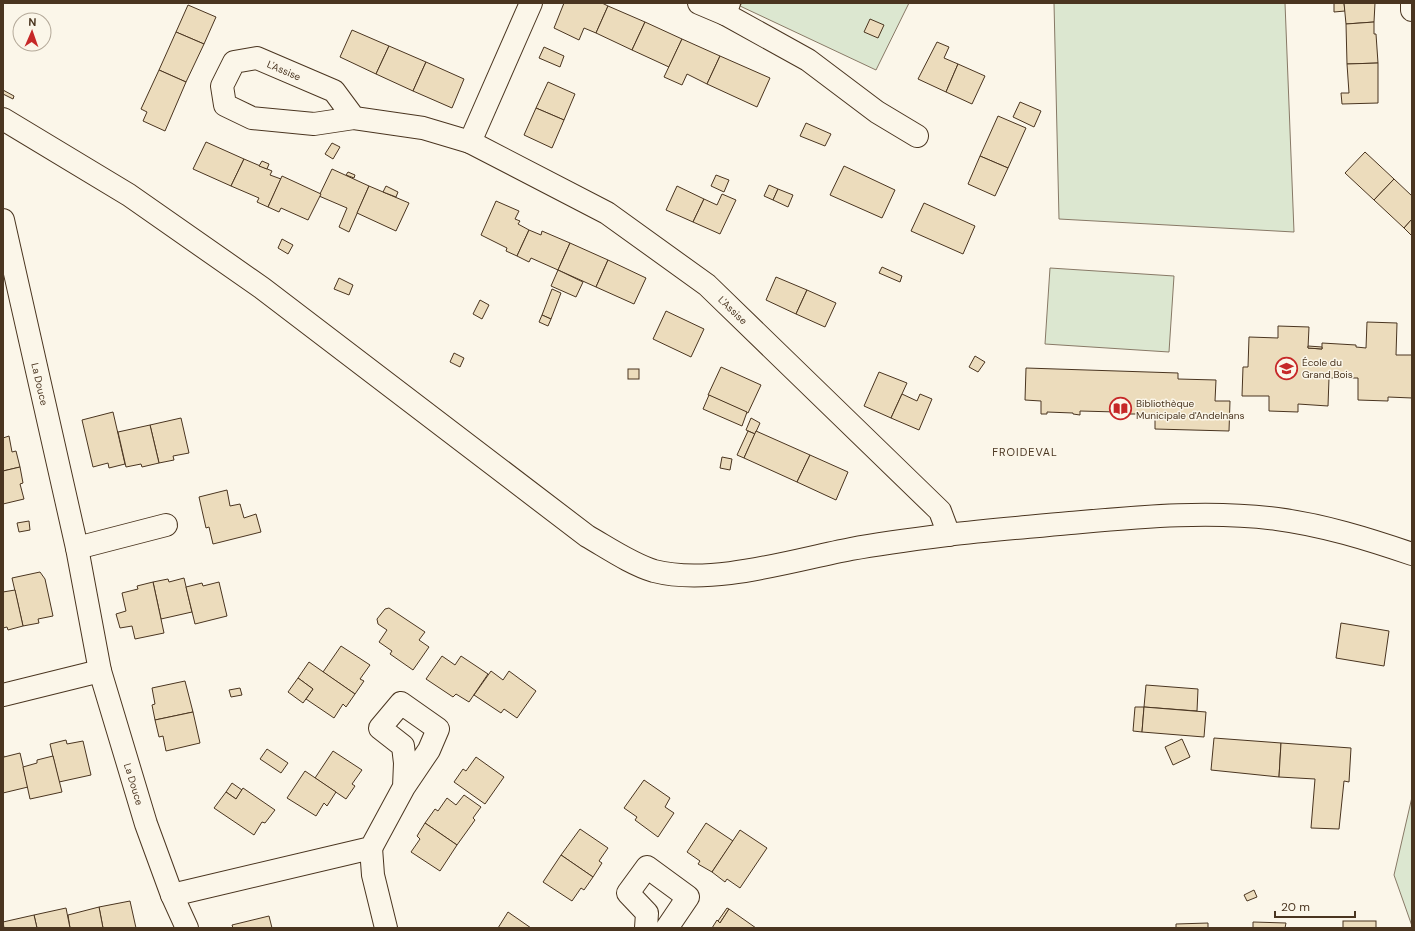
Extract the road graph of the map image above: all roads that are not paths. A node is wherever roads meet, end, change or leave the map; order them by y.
1 (532, 3) edge
2 (698, 3) edge
3 (1412, 3) edge
4 (727, 8) edge
5 (1412, 10) edge
6 (354, 118) junction
7 (3, 119) edge
8 (917, 136) dead end
9 (470, 142) junction
10 (3, 220) edge
11 (166, 525) dead end
12 (949, 535) junction
13 (77, 548) junction
14 (1412, 554) edge
15 (100, 671) junction
16 (3, 695) edge
17 (404, 787) dead end
18 (371, 848) junction
19 (172, 895) junction
20 (187, 928) edge
21 (386, 928) edge
22 (646, 928) edge
23 (667, 928) edge

1 - 9 street
2 - 4 street
3 - 5 street
4 - 8 street
6 - 6 street, L'Assise
6 - 9 street, L'Assise
7 - 12 street
9 - 12 street, L'Assise
10 - 13 street, La Douce
11 - 13 street
12 - 14 street
13 - 15 street, La Douce
15 - 16 street
15 - 19 street, La Douce
17 - 18 street
18 - 19 street
18 - 21 street
19 - 20 street, La Douce
22 - 23 street

